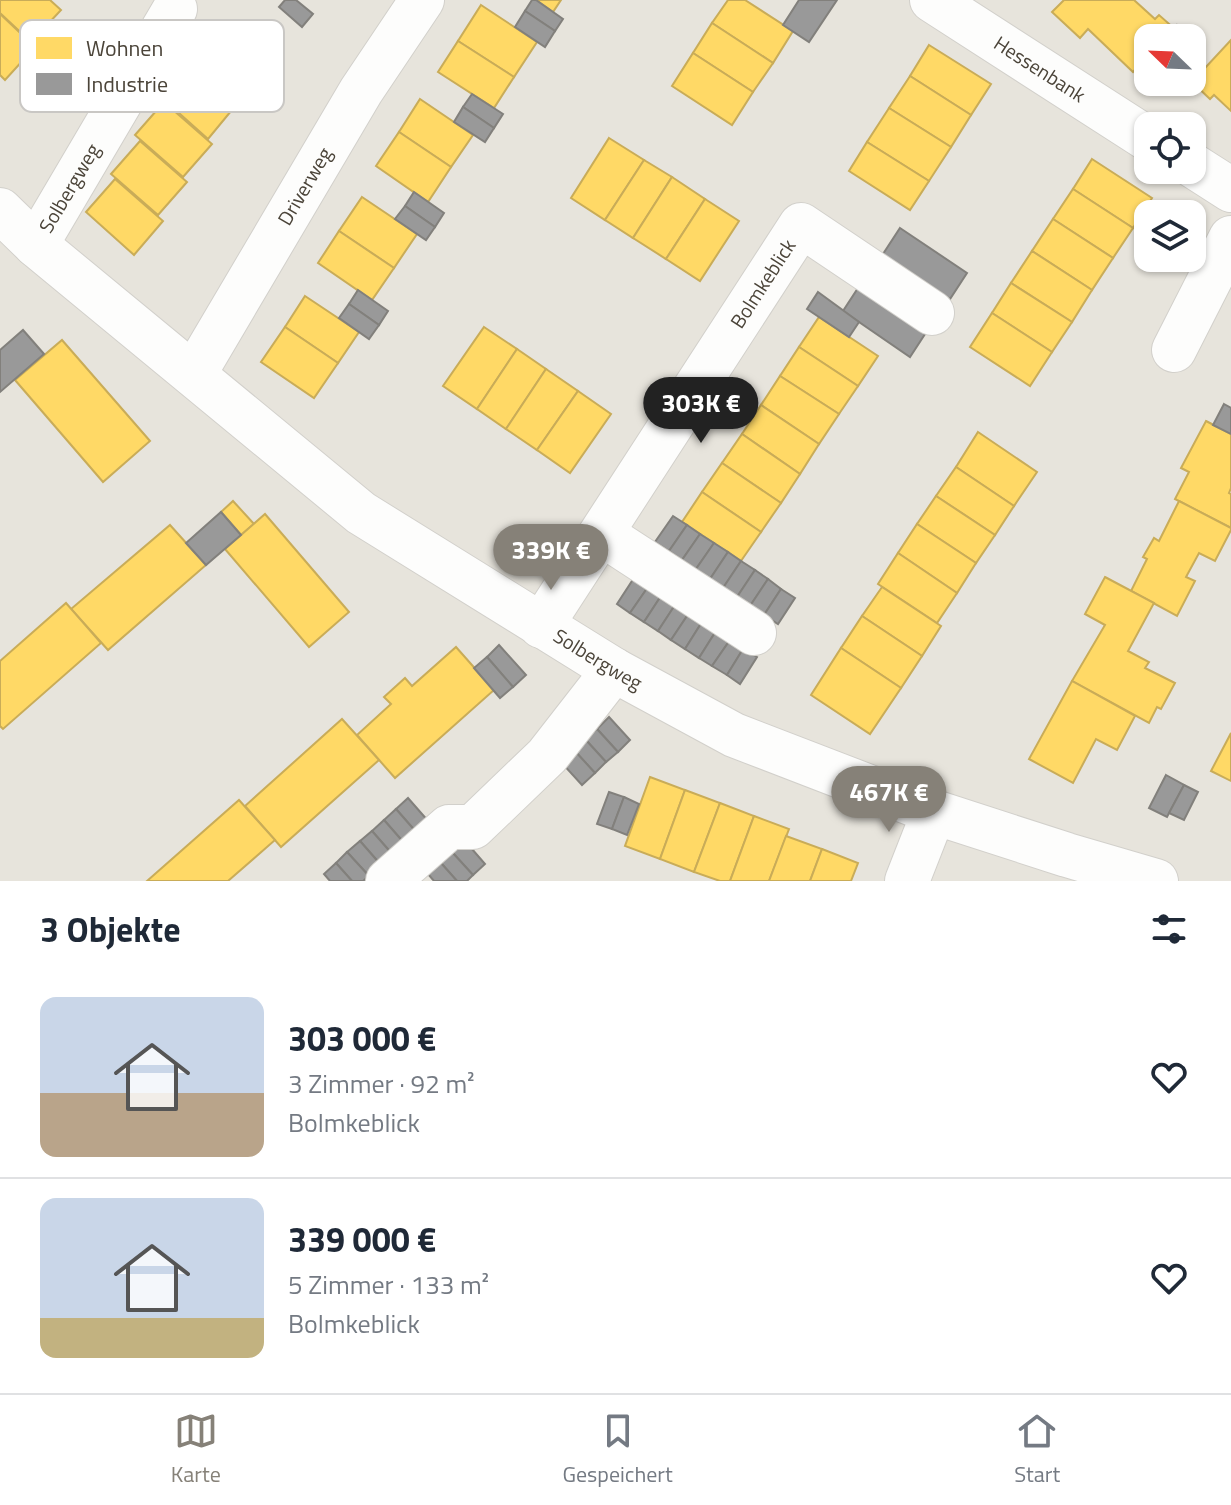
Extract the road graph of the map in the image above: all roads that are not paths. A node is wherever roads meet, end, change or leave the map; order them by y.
1 (422, 0) edge
2 (932, 0) edge
3 (175, 9) dead end
4 (169, 20) edge
5 (114, 112) edge
6 (1134, 130) edge
7 (1206, 174) edge
8 (1231, 190) edge
9 (0, 210) edge
10 (1231, 238) edge
11 (36, 245) junction
12 (932, 313) dead end
13 (1174, 350) dead end
14 (194, 374) junction
15 (602, 534) junction
16 (541, 626) junction
17 (754, 633) dead end
18 (614, 670) junction
19 (934, 812) junction
20 (388, 881) edge
21 (907, 881) edge
22 (1156, 881) edge

1 - 14 street, Driverweg
2 - 6 street, Hessenbank
3 - 4 street, Solbergweg
5 - 11 street, Solbergweg
7 - 8 street
9 - 11 street, Solbergweg
10 - 13 street
11 - 14 street, Solbergweg
12 - 15 street, Bolmkeblick
14 - 16 street, Solbergweg
15 - 16 street, Bolmkeblick
15 - 17 street
16 - 18 street, Solbergweg
18 - 19 street, Solbergweg
18 - 20 street
19 - 21 street
19 - 22 street, Solbergweg

